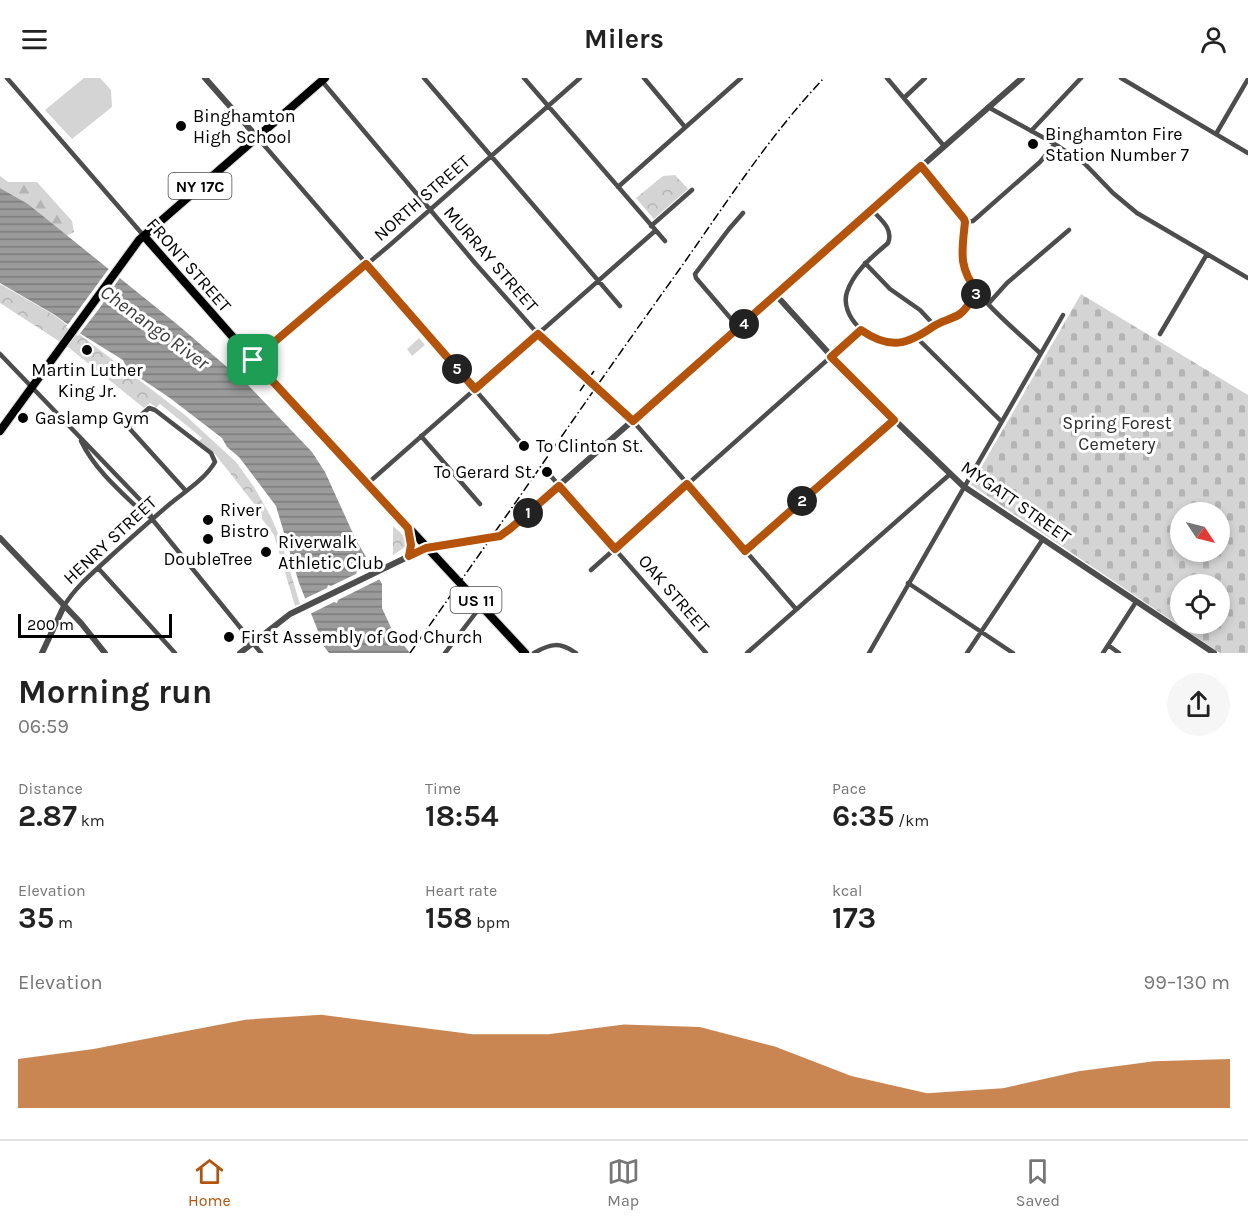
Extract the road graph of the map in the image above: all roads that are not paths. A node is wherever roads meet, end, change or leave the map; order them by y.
1 (7, 78) edge
2 (205, 78) edge
3 (424, 78) edge
4 (525, 78) edge
5 (580, 78) edge
6 (644, 78) edge
7 (741, 78) edge
8 (887, 78) edge
9 (925, 78) edge
10 (1022, 78) edge
11 (1082, 78) edge
12 (1121, 78) edge
13 (322, 79) edge
14 (1248, 79) edge
15 (904, 98) junction
16 (549, 106) junction
17 (988, 107) junction
18 (685, 127) junction
19 (1031, 131) junction
20 (1216, 134) junction
21 (257, 137) junction
22 (1056, 144) junction
23 (944, 146) junction
24 (1248, 153) edge
25 (491, 155) junction
26 (921, 166) junction
27 (618, 187) junction
28 (692, 190) dead end
29 (430, 209) junction
30 (872, 210) junction
31 (743, 213) dead end
32 (965, 222) junction
33 (651, 226) junction
34 (1068, 230) dead end
35 (655, 231) junction
36 (144, 236) junction
37 (665, 241) dead end
38 (1207, 254) junction
39 (865, 263) junction
40 (366, 264) junction
41 (1248, 278) edge
42 (598, 281) junction
43 (977, 291) junction
44 (776, 295) junction
45 (989, 303) junction
46 (620, 306) dead end
47 (1063, 315) dead end
48 (935, 326) junction
49 (740, 328) junction
50 (861, 330) junction
51 (538, 334) junction
52 (1160, 334) dead end
53 (917, 338) junction
54 (1040, 353) junction
55 (0, 354) edge
56 (831, 357) junction
57 (253, 360) junction
58 (32, 387) junction
59 (475, 389) junction
60 (894, 420) junction
61 (633, 421) junction
62 (1001, 421) junction
63 (0, 430) edge
64 (421, 436) junction
65 (521, 443) dead end
66 (549, 474) dead end
67 (949, 475) junction
68 (367, 484) junction
69 (687, 484) junction
70 (559, 486) junction
71 (963, 486) junction
72 (186, 491) junction
73 (480, 504) dead end
74 (152, 519) junction
75 (408, 528) junction
76 (0, 538) edge
77 (1043, 539) junction
78 (426, 548) junction
79 (615, 549) junction
80 (745, 551) junction
81 (409, 556) junction
82 (98, 568) junction
83 (591, 570) dead end
84 (908, 583) junction
85 (1137, 602) junction
86 (64, 606) junction
87 (481, 606) junction
88 (796, 609) junction
89 (981, 632) junction
90 (253, 642) junction
91 (1108, 645) junction
92 (42, 653) edge
93 (105, 653) edge
94 (175, 653) edge
95 (240, 653) edge
96 (261, 653) edge
97 (446, 653) edge
98 (525, 653) edge
99 (534, 653) edge
100 (576, 653) edge
101 (706, 653) edge
102 (747, 653) edge
103 (868, 653) edge
104 (967, 653) edge
105 (1013, 653) edge
106 (1103, 653) edge
107 (1119, 653) edge
108 (1214, 653) edge

1 - 36 street, FRONT STREET
2 - 21 street
3 - 25 street
4 - 16 street
5 - 16 street, NORTH STREET
6 - 18 street
7 - 18 street
8 - 15 street
9 - 15 street
10 - 17 street
11 - 19 street
12 - 20 street
13 - 21 main road, NY 17C
13 - 29 street, MURRAY STREET
14 - 20 street
15 - 23 street
16 - 25 street, NORTH STREET
16 - 27 street
17 - 19 street
17 - 23 street
18 - 27 street
19 - 22 street
20 - 24 street
21 - 36 main road, NY 17C
21 - 40 street
22 - 32 street
22 - 38 street
23 - 26 street
25 - 29 street, NORTH STREET
25 - 42 street
26 - 30 street
26 - 32 street
27 - 33 street
28 - 33 street
29 - 40 street, NORTH STREET
29 - 51 street, MURRAY STREET
30 - 39 street
30 - 44 street
31 - 49 street
32 - 43 street
33 - 35 street
34 - 45 street
35 - 37 street
35 - 42 street
36 - 57 main road, FRONT STREET / US 11
36 - 58 main road
38 - 41 street
38 - 52 street
39 - 48 street
39 - 50 street
40 - 57 street, NORTH STREET
40 - 59 street
42 - 46 street
42 - 51 street
43 - 45 street
43 - 48 street
44 - 49 street
44 - 56 street, MYGATT STREET
45 - 54 street
47 - 54 street
48 - 53 street
49 - 61 street
50 - 53 street
50 - 56 street
51 - 59 street
51 - 61 street, MURRAY STREET
53 - 62 street
54 - 62 street
55 - 58 street
56 - 60 street, MYGATT STREET
56 - 69 street
57 - 68 main road, FRONT STREET / US 11
58 - 63 main road
58 - 74 street
59 - 64 street
59 - 65 street
60 - 67 street, MYGATT STREET
60 - 80 street
61 - 69 street, MURRAY STREET
61 - 70 street
62 - 71 street
64 - 68 street
64 - 73 street
66 - 70 street, OAK STREET
67 - 71 street, MYGATT STREET
67 - 88 street
68 - 75 main road, FRONT STREET / US 11
69 - 79 street
69 - 80 street, MURRAY STREET
70 - 78 street
70 - 79 street, OAK STREET
71 - 77 street, MYGATT STREET
71 - 84 street
72 - 72 street, HENRY STREET
72 - 74 street, HENRY STREET
74 - 82 street, HENRY STREET
74 - 90 street
75 - 78 main road, FRONT STREET / US 11
75 - 81 street
76 - 86 street
77 - 85 street, MYGATT STREET
77 - 89 street
78 - 81 street
78 - 87 main road, FRONT STREET / US 11
79 - 83 street
79 - 101 street, OAK STREET
80 - 88 street, MURRAY STREET
81 - 90 street
82 - 86 street, HENRY STREET
82 - 94 street
84 - 89 street
84 - 103 street
85 - 91 street
85 - 108 street, MYGATT STREET
86 - 92 street, HENRY STREET
86 - 93 street
87 - 97 street
87 - 98 main road, FRONT STREET / US 11
88 - 102 street
89 - 104 street
89 - 105 street
90 - 95 street
90 - 96 street
91 - 106 street
91 - 107 street
99 - 100 street

